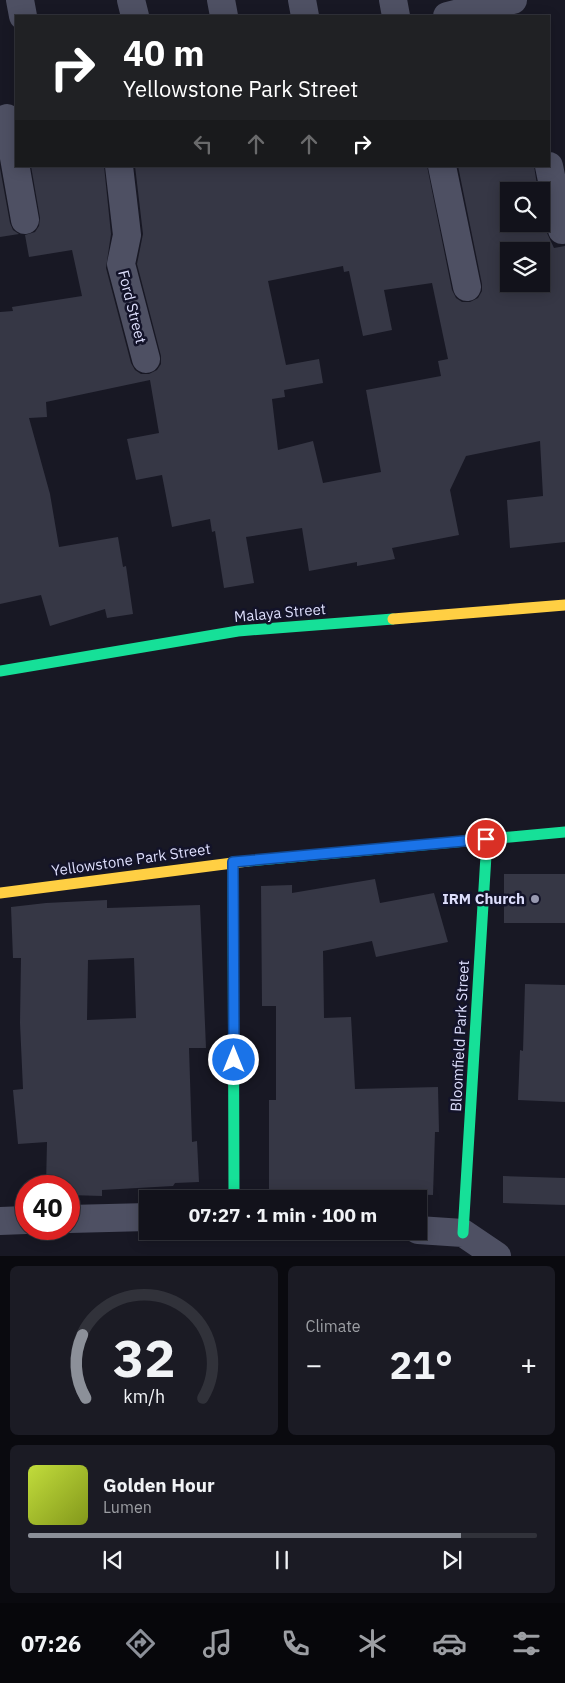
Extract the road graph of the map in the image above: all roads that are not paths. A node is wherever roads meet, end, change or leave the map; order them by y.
1 (20, 0) edge
2 (131, 0) edge
3 (221, 0) edge
4 (302, 0) edge
5 (393, 0) edge
6 (513, 0) edge
7 (477, 4) edge
8 (23, 15) edge
9 (135, 15) edge
10 (224, 15) edge
11 (305, 15) edge
12 (396, 15) edge
13 (450, 15) edge
14 (517, 15) edge
15 (8, 118) edge
16 (15, 160) edge
17 (16, 167) edge
18 (119, 167) edge
19 (442, 167) edge
20 (549, 167) edge
21 (25, 220) dead end
22 (562, 230) dead end
23 (467, 287) dead end
24 (146, 359) dead end
25 (565, 605) edge
26 (0, 670) edge
27 (565, 832) edge
28 (486, 839) junction
29 (233, 862) junction
30 (0, 893) edge
31 (234, 1190) edge
32 (139, 1217) edge
33 (80, 1219) edge
34 (15, 1220) edge
35 (0, 1221) edge
36 (427, 1231) edge
37 (463, 1234) junction
38 (497, 1256) edge

1 - 8 street
2 - 9 street
3 - 10 street
4 - 11 street
5 - 12 street
6 - 7 street
6 - 14 street
7 - 13 street
15 - 16 street
17 - 21 street
18 - 24 street, Ford Street
19 - 23 street
20 - 22 street
25 - 26 street, Malaya Street
27 - 28 street, Yellowstone Park Street
28 - 29 street, Yellowstone Park Street
28 - 37 street, Bloomfield Park Street
29 - 30 street, Yellowstone Park Street
29 - 31 street
32 - 33 street
34 - 35 street
36 - 37 street
37 - 38 street

